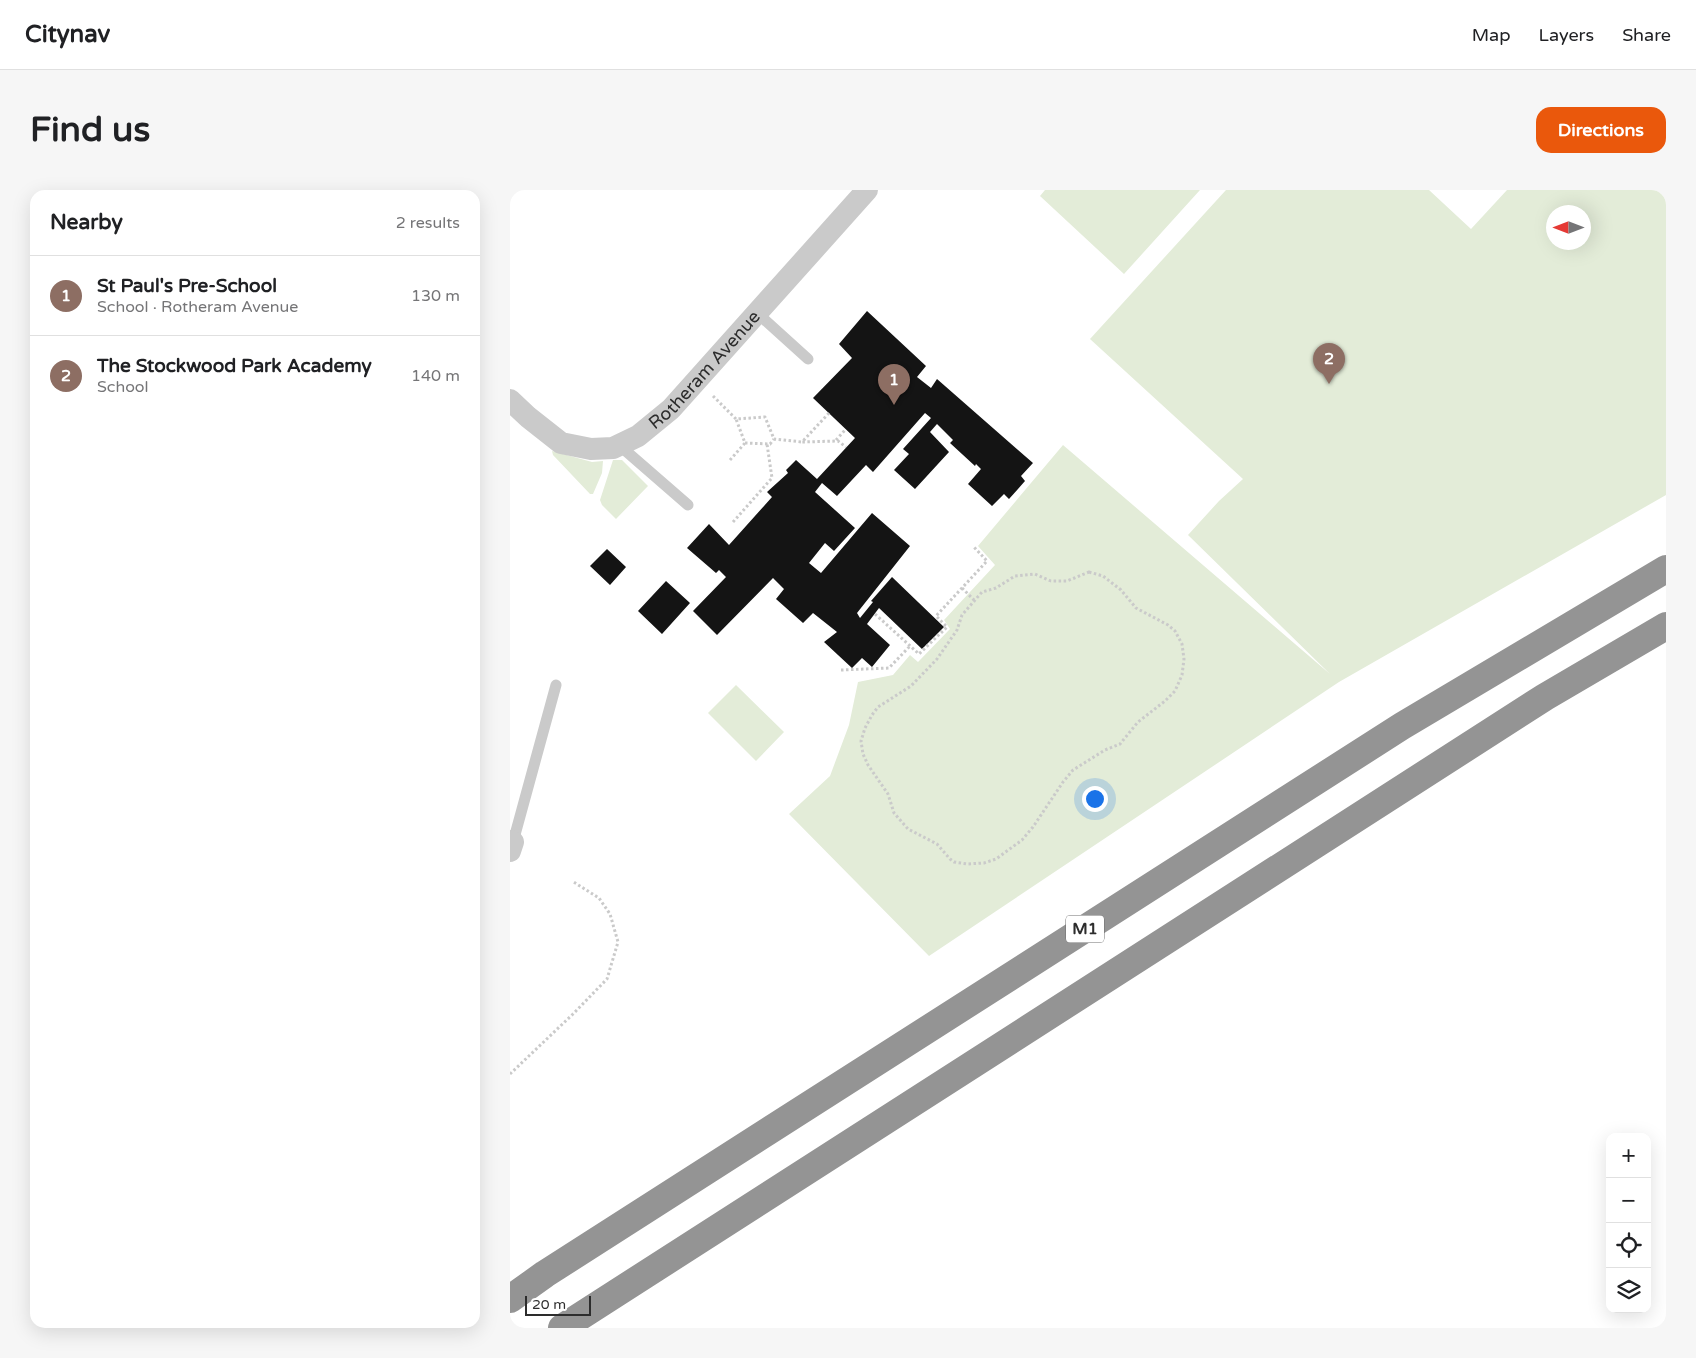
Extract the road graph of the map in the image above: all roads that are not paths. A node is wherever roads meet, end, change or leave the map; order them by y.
1 (867, 190) edge
2 (756, 312) junction
3 (808, 359) dead end
4 (510, 400) edge
5 (620, 445) junction
6 (688, 505) dead end
7 (1666, 569) edge
8 (1666, 626) edge
9 (556, 685) dead end
10 (511, 844) edge
11 (510, 1299) edge
12 (562, 1328) edge

1 - 2 street, Rotheram Avenue
2 - 3 lane
2 - 5 street, Rotheram Avenue
4 - 5 street, Rotheram Avenue
5 - 6 lane
7 - 11 highway, M1
8 - 12 highway
9 - 10 lane

